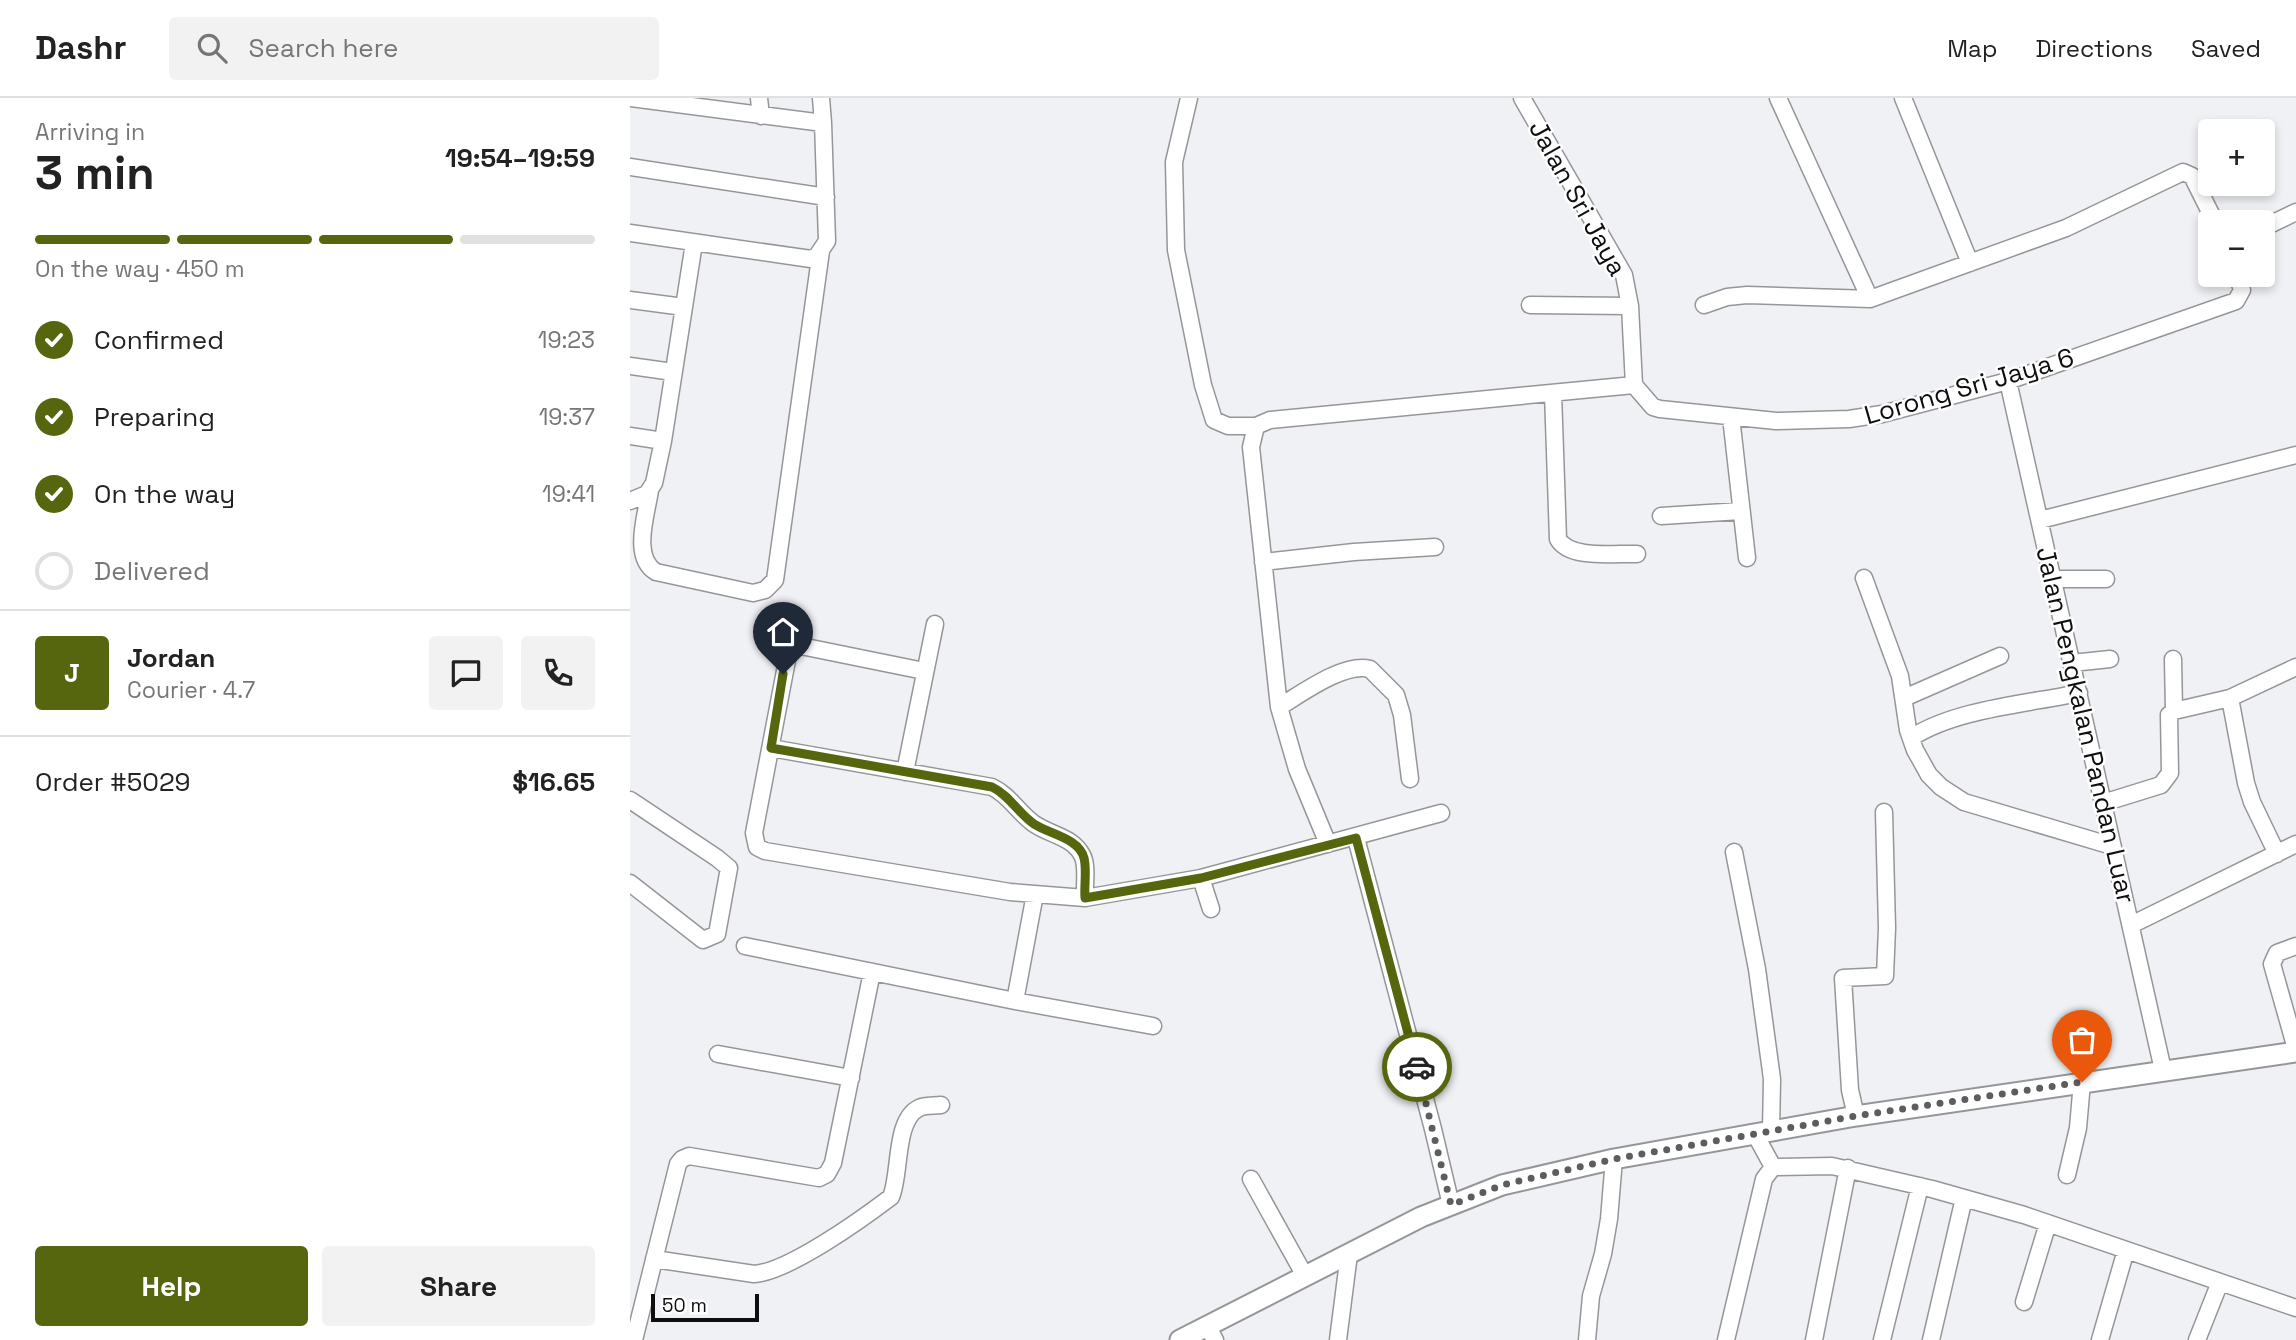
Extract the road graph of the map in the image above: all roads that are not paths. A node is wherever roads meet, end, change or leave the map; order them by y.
1 (630, 98) edge
2 (759, 98) edge
3 (821, 98) edge
4 (1189, 98) edge
5 (1522, 98) edge
6 (1778, 98) edge
7 (1903, 98) edge
8 (689, 102) edge
9 (761, 116) junction
10 (822, 123) junction
11 (630, 167) edge
12 (826, 197) junction
13 (2209, 210) edge
14 (2296, 212) edge
15 (2275, 222) edge
16 (630, 233) edge
17 (694, 243) junction
18 (821, 251) junction
19 (1970, 263) junction
20 (2241, 287) edge
21 (1870, 299) junction
22 (630, 300) edge
23 (1704, 304) dead end
24 (1530, 305) dead end
25 (1630, 306) junction
26 (684, 307) junction
27 (630, 366) edge
28 (673, 372) junction
29 (2008, 381) junction
30 (1634, 385) junction
31 (1553, 393) junction
32 (1731, 417) junction
33 (1251, 426) junction
34 (630, 436) edge
35 (663, 441) junction
36 (2296, 455) edge
37 (650, 490) junction
38 (630, 501) edge
39 (1741, 511) junction
40 (1661, 516) dead end
41 (2040, 520) junction
42 (1435, 547) dead end
43 (1637, 554) dead end
44 (1747, 558) dead end
45 (1263, 562) junction
46 (1864, 578) dead end
47 (2053, 579) junction
48 (2106, 579) dead end
49 (935, 624) dead end
50 (2000, 656) dead end
51 (2110, 659) dead end
52 (2173, 659) dead end
53 (2072, 663) junction
54 (2296, 667) edge
55 (924, 671) junction
56 (2079, 693) junction
57 (1904, 698) junction
58 (2230, 698) junction
59 (1279, 707) junction
60 (2174, 710) junction
61 (1911, 738) junction
62 (771, 748) junction
63 (905, 772) junction
64 (1410, 779) dead end
65 (630, 800) edge
66 (2103, 803) junction
67 (1884, 812) dead end
68 (1441, 813) dead end
69 (1356, 838) junction
70 (1328, 844) junction
71 (2296, 844) edge
72 (2112, 846) junction
73 (1734, 852) dead end
74 (2277, 853) junction
75 (1201, 878) junction
76 (630, 883) edge
77 (1035, 894) junction
78 (1085, 898) junction
79 (1210, 909) dead end
80 (2131, 925) junction
81 (745, 946) dead end
82 (2296, 946) edge
83 (872, 972) junction
84 (1015, 1001) junction
85 (1153, 1026) dead end
86 (2296, 1050) edge
87 (718, 1054) dead end
88 (2163, 1070) junction
89 (850, 1078) junction
90 (2082, 1082) junction
91 (941, 1105) dead end
92 (1856, 1116) junction
93 (1763, 1132) junction
94 (1614, 1159) junction
95 (1773, 1167) junction
96 (1848, 1168) junction
97 (2067, 1175) dead end
98 (1251, 1179) dead end
99 (1920, 1186) junction
100 (1964, 1198) junction
101 (1447, 1206) junction
102 (2048, 1223) junction
103 (2126, 1250) junction
104 (1349, 1254) junction
105 (654, 1259) junction
106 (1305, 1276) junction
107 (2220, 1282) junction
108 (2024, 1302) dead end
109 (2296, 1308) edge
110 (1211, 1333) edge
111 (634, 1340) edge
112 (1180, 1340) edge
113 (1338, 1340) edge
114 (1587, 1340) edge
115 (1726, 1340) edge
116 (1814, 1340) edge
117 (1882, 1340) edge
118 (1931, 1340) edge
119 (2099, 1340) edge
120 (2197, 1340) edge

1 - 8 street
2 - 9 street
3 - 10 street
4 - 33 street
5 - 25 street, Jalan Sri Jaya
6 - 21 street
7 - 19 street
8 - 9 street
9 - 10 street
10 - 12 street
11 - 12 street
12 - 18 street
13 - 19 street
14 - 15 street
16 - 17 street
17 - 18 street
17 - 26 street
18 - 37 street
19 - 21 street
20 - 29 street, Lorong Sri Jaya 6
21 - 23 street
22 - 26 street
24 - 25 street
25 - 30 street, Jalan Sri Jaya
26 - 28 street
27 - 28 street
28 - 35 street
29 - 32 street, Lorong Sri Jaya 6
29 - 41 street, Jalan Pengkalan Pandan Luar
30 - 31 street
30 - 32 street, Lorong Sri Jaya 6
31 - 33 street
31 - 43 street
32 - 39 street
33 - 45 street
34 - 35 street
35 - 37 street
36 - 41 street
37 - 38 street
39 - 40 street
39 - 44 street
41 - 47 street, Jalan Pengkalan Pandan Luar
42 - 45 street
45 - 59 street
46 - 57 street
47 - 48 street
47 - 53 street, Jalan Pengkalan Pandan Luar
49 - 55 street
50 - 57 street
51 - 53 street
52 - 60 street
53 - 56 street, Jalan Pengkalan Pandan Luar
54 - 58 street
55 - 62 street
55 - 63 street
56 - 61 street
56 - 66 street, Jalan Pengkalan Pandan Luar
57 - 61 street
58 - 60 street
58 - 74 street
59 - 64 street
59 - 70 street
60 - 66 street
61 - 72 street
62 - 63 street
62 - 77 street
63 - 78 street
65 - 76 street
66 - 72 street, Jalan Pengkalan Pandan Luar
67 - 92 street
68 - 69 street
69 - 70 street
69 - 101 street
70 - 75 street
71 - 74 street
72 - 80 street, Jalan Pengkalan Pandan Luar
73 - 93 street
74 - 80 street
75 - 78 street
75 - 79 street
77 - 78 street
77 - 84 street
80 - 88 street, Jalan Pengkalan Pandan Luar
81 - 83 street
82 - 86 street
83 - 84 street
83 - 89 street
84 - 85 street
86 - 88 main road
87 - 89 street
88 - 90 main road
89 - 105 street
90 - 92 main road
90 - 97 street
91 - 105 street
92 - 93 main road
93 - 94 main road
93 - 95 street
94 - 101 main road
94 - 114 street
95 - 96 street
95 - 115 street
96 - 99 street
96 - 116 street
98 - 106 street
99 - 100 street
99 - 117 street
100 - 102 street
100 - 118 street
101 - 104 main road
102 - 103 street
102 - 108 street
103 - 107 street
103 - 119 street
104 - 106 main road
104 - 113 street
105 - 111 street
106 - 110 main road
107 - 109 street
107 - 120 street
110 - 112 main road

